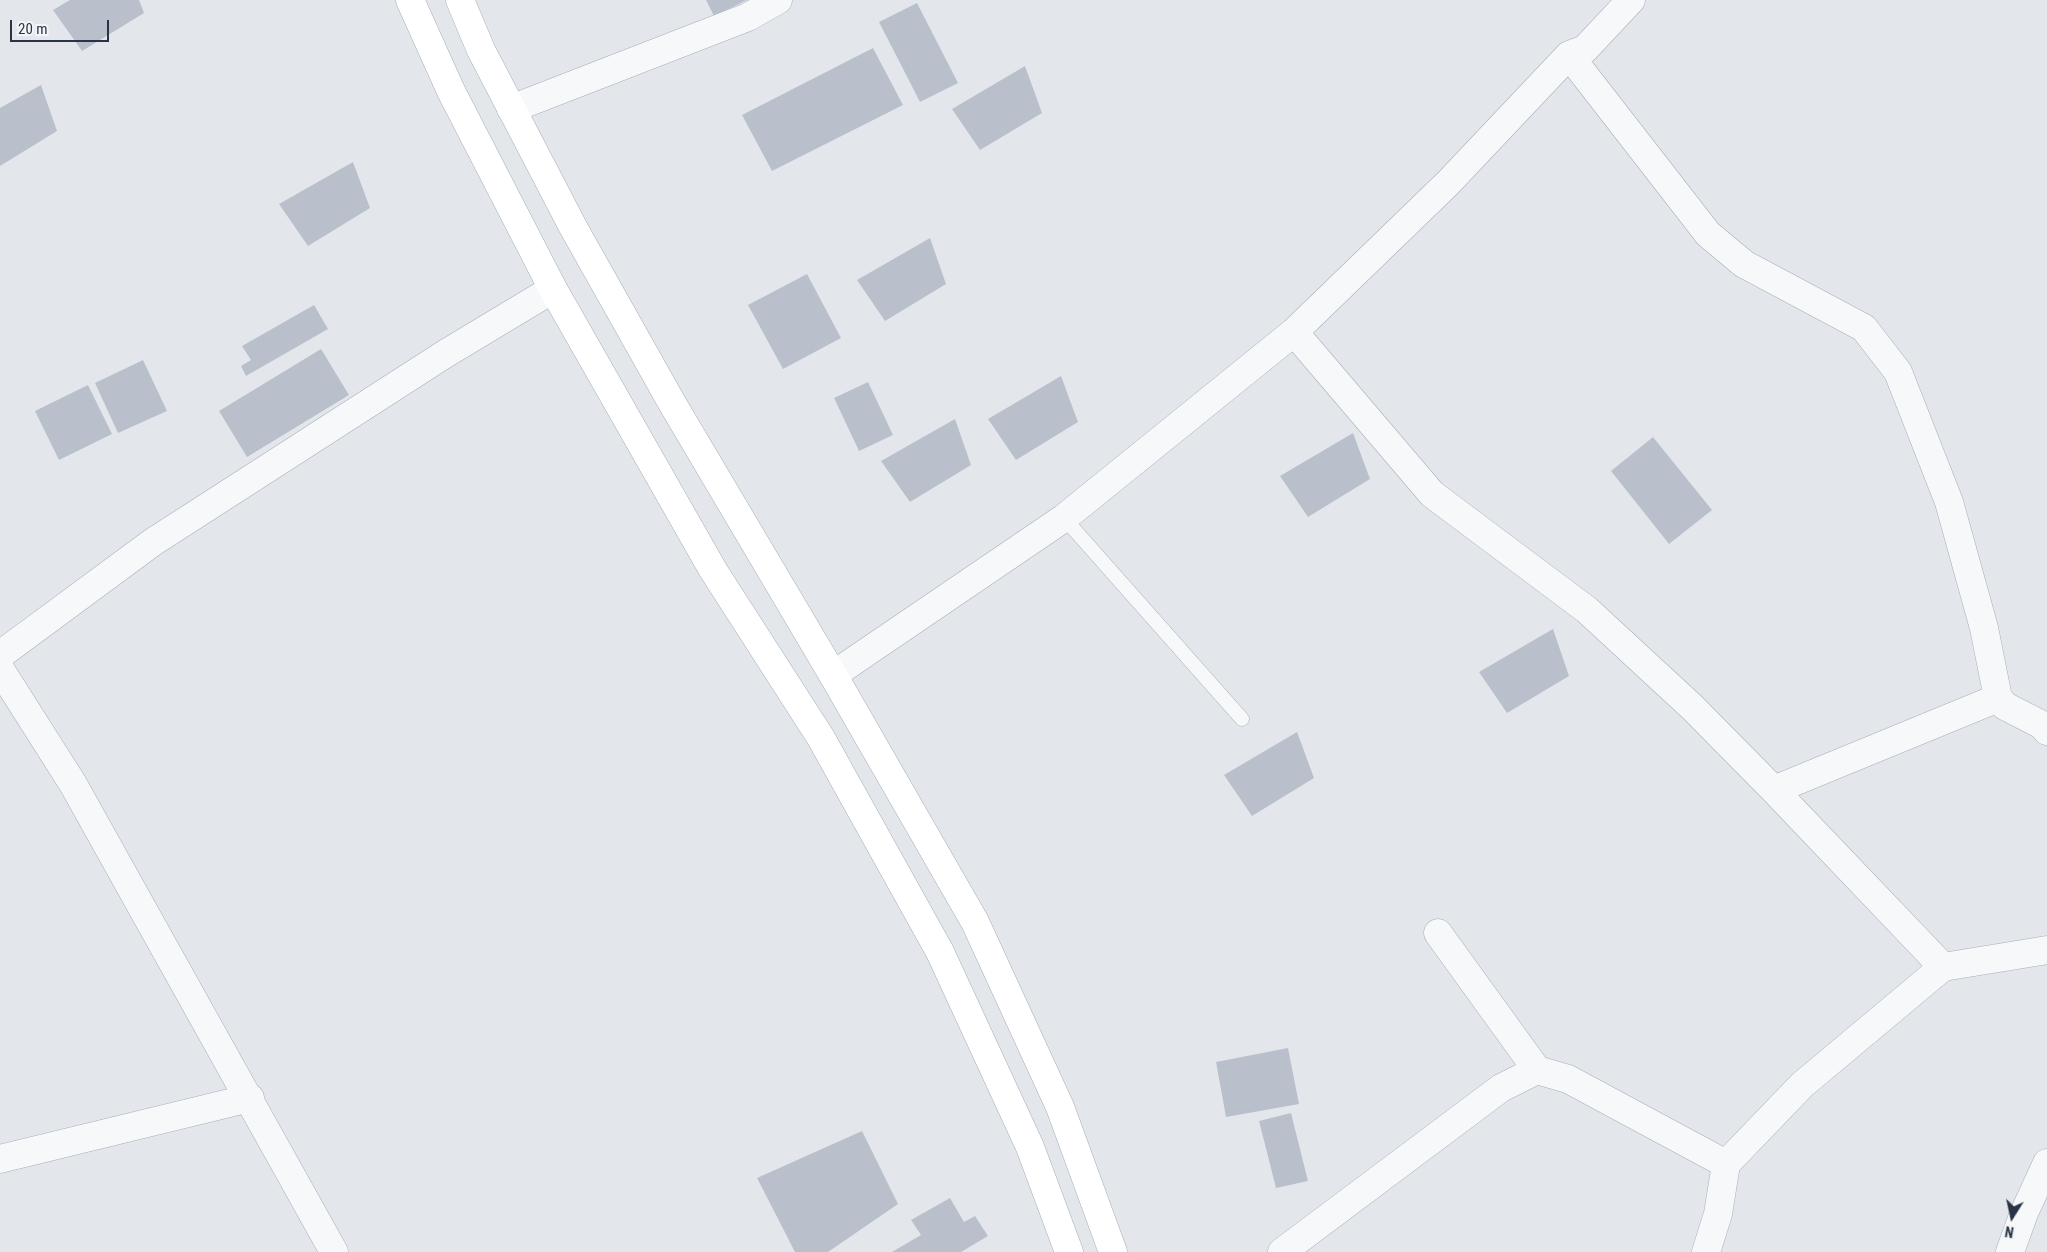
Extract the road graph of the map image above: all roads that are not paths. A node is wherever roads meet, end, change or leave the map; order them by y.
1 (410, 0) edge
2 (460, 0) edge
3 (778, 0) edge
4 (1631, 0) edge
5 (1568, 55) junction
6 (511, 109) junction
7 (553, 289) junction
8 (1294, 332) junction
9 (1064, 518) junction
10 (0, 655) edge
11 (0, 669) edge
12 (833, 675) junction
13 (1998, 698) junction
14 (1242, 720) dead end
15 (2047, 732) edge
16 (1774, 790) junction
17 (1438, 933) dead end
18 (2047, 950) edge
19 (1943, 967) junction
20 (1537, 1070) junction
21 (250, 1098) junction
22 (0, 1158) edge
23 (2047, 1163) edge
24 (1726, 1164) junction
25 (334, 1252) edge
26 (1069, 1252) edge
27 (1113, 1252) edge
28 (1282, 1252) edge
29 (1706, 1252) edge
30 (2010, 1252) edge

1 - 7 main road
2 - 6 main road
3 - 6 street
4 - 5 street
5 - 8 street
5 - 13 street
6 - 12 main road
7 - 10 street
7 - 26 main road
8 - 9 street
8 - 16 street
9 - 12 street
9 - 14 lane
11 - 21 street
12 - 27 main road
13 - 15 street
13 - 16 street
16 - 19 street
17 - 20 street
18 - 19 street
19 - 24 street
20 - 24 street
20 - 28 street
21 - 22 street
21 - 25 street
23 - 30 street
24 - 29 street

